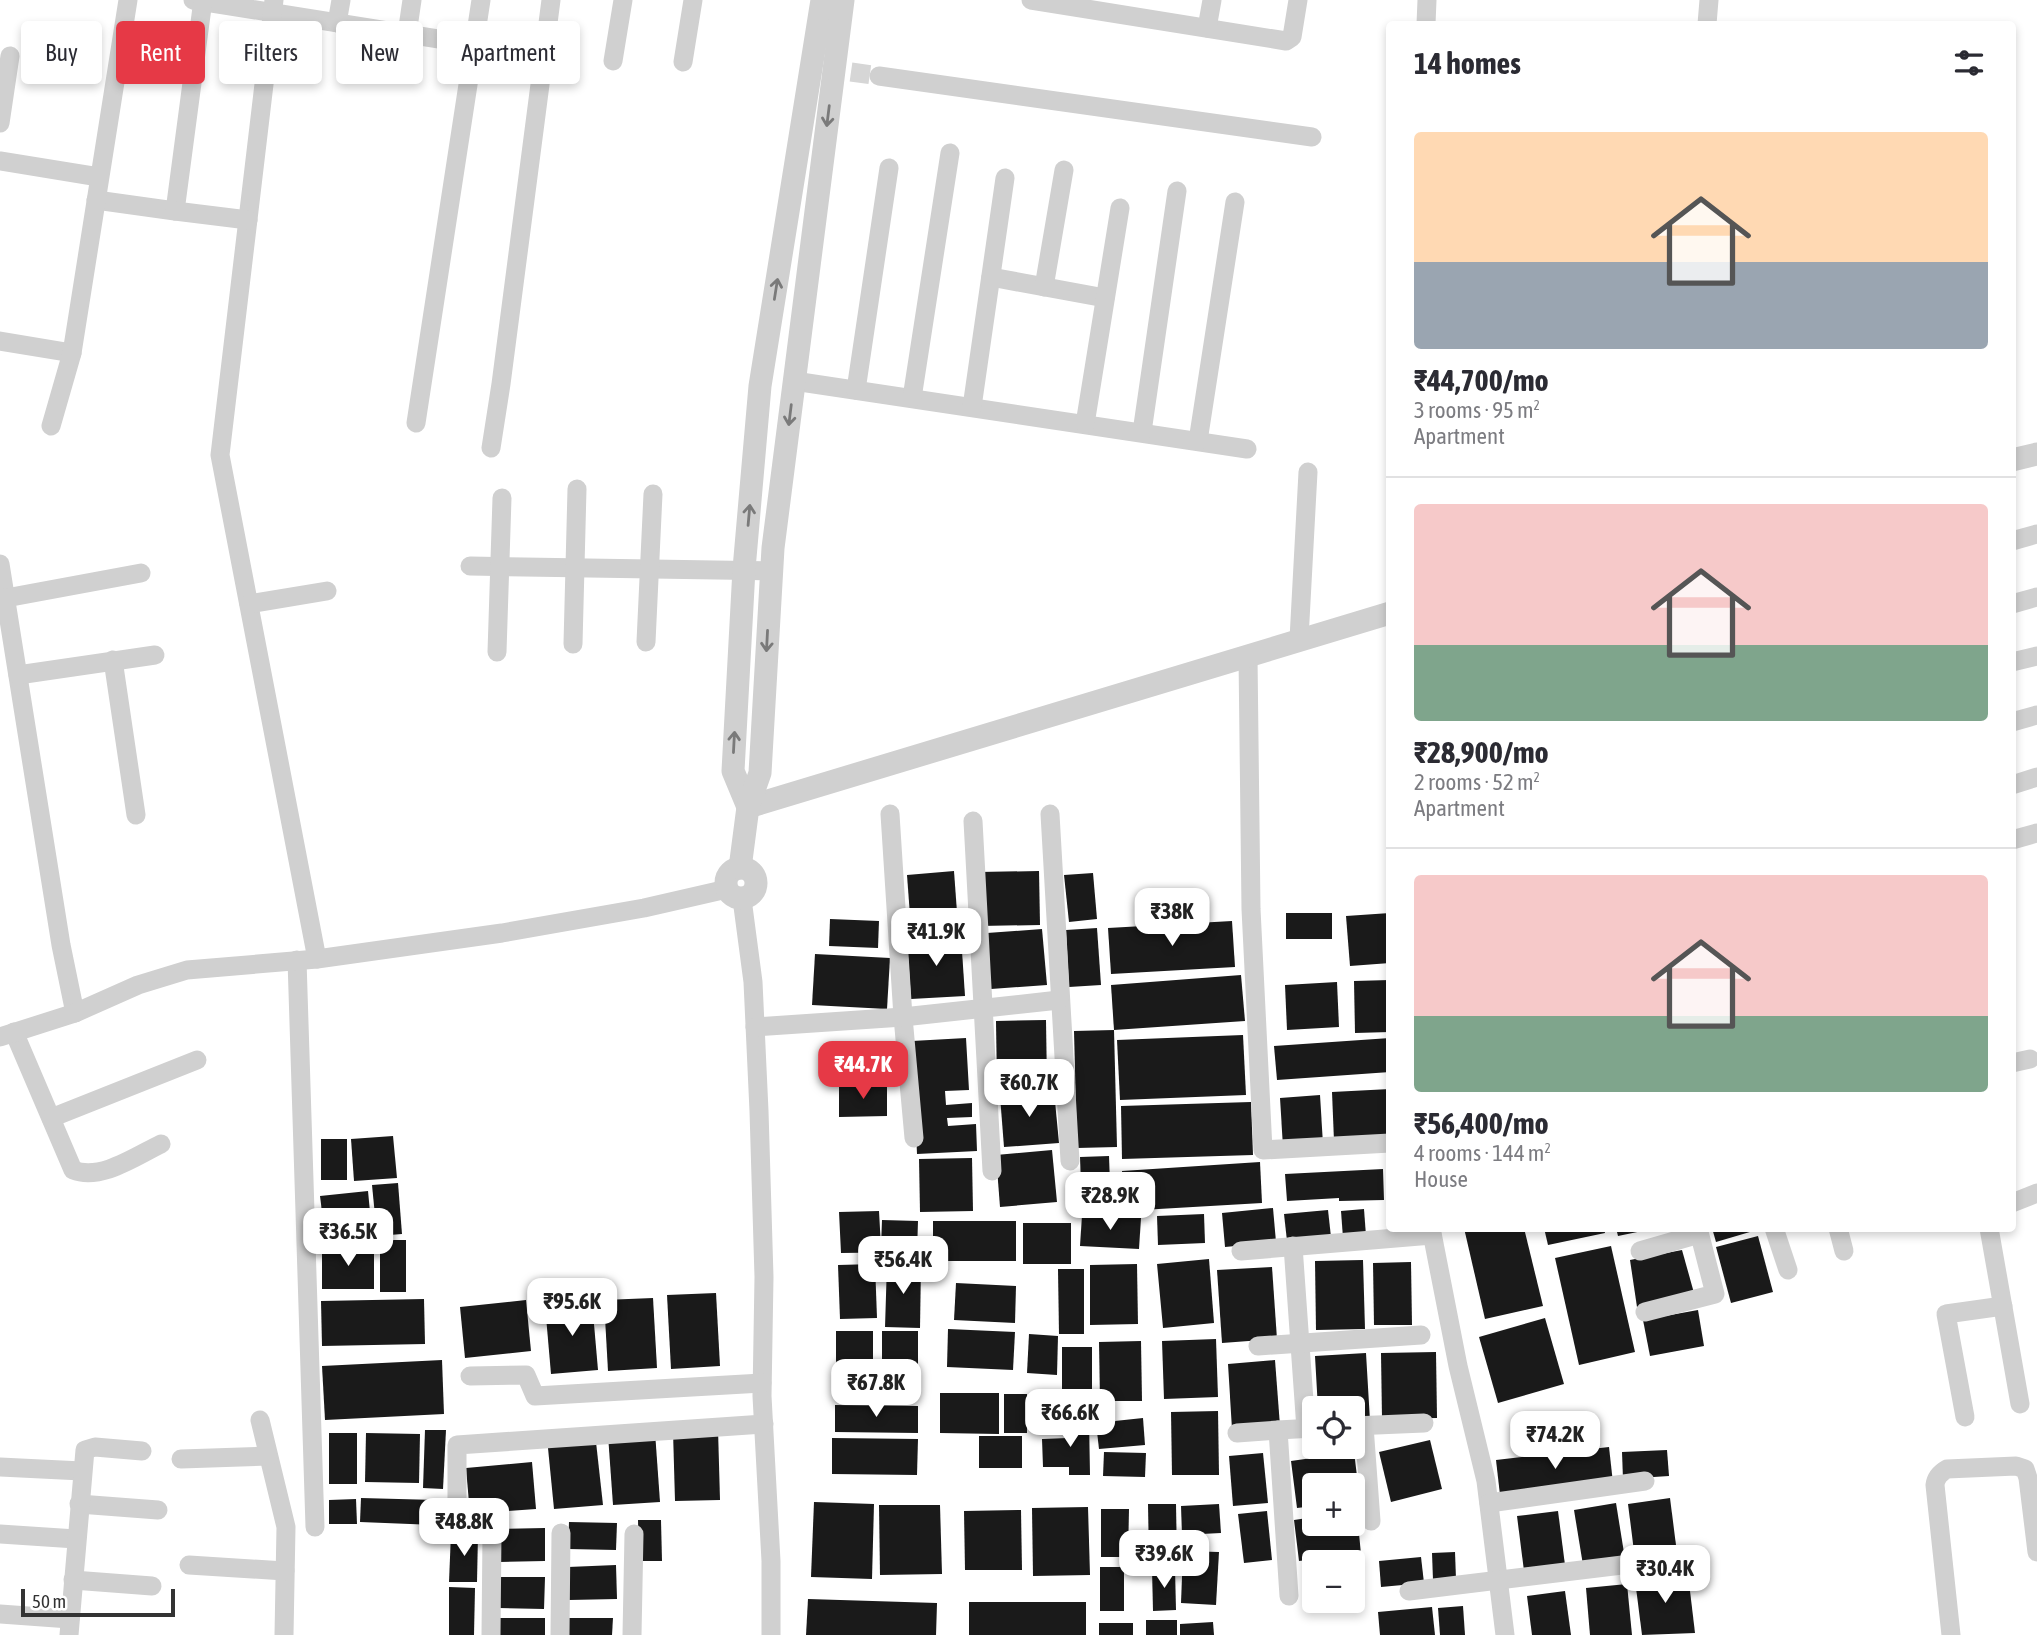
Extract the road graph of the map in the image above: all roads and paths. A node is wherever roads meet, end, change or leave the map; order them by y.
1 (128, 0) edge
2 (341, 0) edge
3 (412, 0) edge
4 (481, 0) edge
5 (551, 0) edge
6 (623, 0) edge
7 (693, 0) edge
8 (822, 0) edge
9 (843, 0) edge
10 (1033, 0) edge
11 (1212, 0) edge
12 (1298, 0) edge
13 (1427, 0) edge
14 (1709, 0) edge
15 (200, 1) edge
16 (273, 6) edge
17 (1119, 7) edge
18 (337, 21) edge
19 (409, 21) edge
20 (478, 21) edge
21 (549, 21) edge
22 (1426, 21) edge
23 (1707, 21) edge
24 (336, 23) edge
25 (1207, 28) junction
26 (10, 56) dead end
27 (613, 61) dead end
28 (683, 62) dead end
29 (832, 70) junction
30 (879, 76) tunnel mouth
31 (468, 84) edge
32 (541, 84) edge
33 (0, 123) edge
34 (1312, 137) dead end
35 (950, 153) dead end
36 (0, 161) edge
37 (889, 167) dead end
38 (1064, 170) dead end
39 (99, 177) junction
40 (1005, 178) dead end
41 (1177, 191) dead end
42 (96, 200) junction
43 (1235, 202) dead end
44 (1120, 208) dead end
45 (176, 211) junction
46 (248, 220) junction
47 (991, 277) junction
48 (1044, 287) junction
49 (1105, 298) junction
50 (0, 341) edge
51 (72, 353) junction
52 (794, 381) junction
53 (856, 390) junction
54 (912, 398) junction
55 (972, 407) junction
56 (416, 423) dead end
57 (1085, 424) junction
58 (51, 426) dead end
59 (1142, 432) junction
60 (1198, 441) junction
61 (491, 448) dead end
62 (1247, 449) dead end
63 (2036, 457) edge
64 (2016, 460) edge
65 (1308, 472) dead end
66 (577, 489) dead end
67 (653, 494) dead end
68 (502, 498) dead end
69 (2037, 534) edge
70 (2016, 540) edge
71 (0, 564) edge
72 (470, 566) dead end
73 (501, 566) junction
74 (574, 568) junction
75 (648, 568) junction
76 (744, 569) junction
77 (772, 570) junction
78 (141, 573) dead end
79 (327, 591) dead end
80 (2037, 597) edge
81 (6, 598) junction
82 (2016, 603) edge
83 (249, 604) junction
84 (1386, 613) edge
85 (1299, 639) junction
86 (646, 642) dead end
87 (573, 645) dead end
88 (497, 652) dead end
89 (155, 655) dead end
90 (1248, 656) junction
91 (2037, 656) edge
92 (113, 660) junction
93 (2016, 661) edge
94 (19, 675) junction
95 (2037, 715) edge
96 (2016, 721) edge
97 (2037, 777) edge
98 (2016, 784) edge
99 (748, 807) junction
100 (890, 814) dead end
101 (1050, 814) dead end
102 (136, 815) dead end
103 (973, 821) dead end
104 (2037, 833) edge
105 (2016, 839) edge
106 (734, 894) junction
107 (317, 958) junction
108 (297, 960) junction
109 (1059, 1000) junction
110 (984, 1008) junction
111 (75, 1013) junction
112 (903, 1017) junction
113 (755, 1027) junction
114 (7, 1035) edge
115 (197, 1060) dead end
116 (51, 1118) junction
117 (914, 1138) dead end
118 (1386, 1143) edge
119 (161, 1144) dead end
120 (1070, 1161) dead end
121 (992, 1171) dead end
122 (2037, 1193) edge
123 (2016, 1201) edge
124 (1432, 1232) edge
125 (1696, 1232) edge
126 (1699, 1232) edge
127 (1775, 1232) edge
128 (1839, 1232) edge
129 (1990, 1232) edge
130 (1293, 1246) junction
131 (1241, 1251) dead end
132 (1640, 1251) dead end
133 (1844, 1251) dead end
134 (1788, 1270) dead end
135 (2003, 1306) junction
136 (1645, 1312) dead end
137 (1421, 1335) dead end
138 (1300, 1343) junction
139 (1258, 1346) dead end
140 (470, 1376) dead end
141 (762, 1383) junction
142 (1306, 1396) edge
143 (2020, 1404) dead end
144 (1965, 1418) dead end
145 (260, 1420) dead end
146 (1424, 1423) dead end
147 (764, 1424) junction
148 (1365, 1426) edge
149 (1302, 1429) edge
150 (1278, 1430) junction
151 (1237, 1433) dead end
152 (142, 1451) dead end
153 (268, 1456) junction
154 (181, 1459) dead end
155 (1363, 1459) edge
156 (0, 1468) edge
157 (82, 1471) junction
158 (1644, 1481) dead end
159 (1489, 1503) junction
160 (79, 1504) junction
161 (158, 1510) dead end
162 (457, 1518) dead end
163 (1371, 1521) dead end
164 (316, 1527) dead end
165 (492, 1533) dead end
166 (561, 1533) dead end
167 (0, 1534) edge
168 (634, 1534) dead end
169 (76, 1539) junction
170 (2037, 1552) edge
171 (1655, 1561) dead end
172 (189, 1565) dead end
173 (285, 1572) junction
174 (73, 1580) junction
175 (1498, 1580) junction
176 (152, 1586) dead end
177 (1409, 1591) dead end
178 (1289, 1595) dead end
179 (0, 1615) edge
180 (69, 1627) edge
181 (284, 1635) edge
182 (491, 1635) edge
183 (560, 1635) edge
184 (632, 1635) edge
185 (771, 1635) edge
186 (1505, 1635) edge
187 (1951, 1635) edge

1 - 39 street
2 - 18 street
3 - 19 street
4 - 20 street
5 - 21 street
6 - 27 street
7 - 28 street
8 - 29 street
9 - 29 street
10 - 17 street
11 - 25 street
12 - 25 street
13 - 22 street
14 - 23 street
15 - 16 street
15 - 45 street
16 - 24 street
16 - 46 street
17 - 25 street
26 - 33 street
29 -> 52 street
76 -> 29 street
30 - 34 street
31 - 56 street
32 - 61 street
35 - 54 street
36 - 39 street
37 - 53 street
38 - 48 street
39 - 42 street
40 - 47 street
41 - 59 street
42 - 45 street
42 - 51 street
43 - 60 street
44 - 49 street
45 - 46 street
46 - 83 street
47 - 48 street
47 - 55 street
48 - 49 street
49 - 57 street
50 - 51 street
51 - 58 street
52 - 53 street
52 -> 77 street
53 - 54 street
54 - 55 street
55 - 57 street
57 - 59 street
59 - 60 street
60 - 62 street
63 - 64 street
65 - 85 street
66 - 74 street
67 - 75 street
68 - 73 street
69 - 70 street
71 - 81 street
72 - 73 street
73 - 74 street
73 - 88 street
74 - 75 street
74 - 87 street
75 - 76 street
75 - 86 street
76 - 77 street
99 -> 76 street
77 -> 99 street
78 - 81 street
79 - 83 street
80 - 82 street
81 - 94 street
83 - 107 street
84 - 85 street
85 - 90 street
89 - 92 street
90 - 99 street
90 - 118 street
91 - 93 street
92 - 94 street
92 - 102 street
94 - 111 street
95 - 96 street
97 - 98 street
99 - 106 street
100 - 112 street
101 - 109 street
103 - 110 street
104 - 105 street
106 - 107 street
106 - 113 street
107 - 108 street
108 - 111 street
108 - 164 street
109 - 110 street
109 - 120 street
110 - 112 street
110 - 121 street
111 - 114 street
112 - 113 street
112 - 117 street
113 - 141 street
114 - 116 street
115 - 116 street
116 - 119 street
122 - 123 street
124 - 130 street
124 - 159 street
125 - 132 street
126 - 136 street
127 - 134 street
128 - 133 street
129 - 135 street
130 - 131 street
130 - 138 street
135 - 143 street
135 - 144 street
137 - 138 street
138 - 139 street
138 - 142 street
140 - 141 street
141 - 147 street
145 - 153 street
146 - 148 street
147 - 162 street
147 - 185 street
149 - 150 street
150 - 151 street
150 - 178 street
152 - 157 street
153 - 154 street
153 - 173 street
155 - 163 street
156 - 157 street
157 - 160 street
158 - 159 street
159 - 175 street
160 - 161 street
160 - 169 street
165 - 182 street
166 - 183 street
167 - 169 street
168 - 184 street
169 - 174 street
170 - 187 street
171 - 175 street
172 - 173 street
173 - 181 street
174 - 176 street
174 - 180 street
175 - 177 street
175 - 186 street
179 - 180 street

